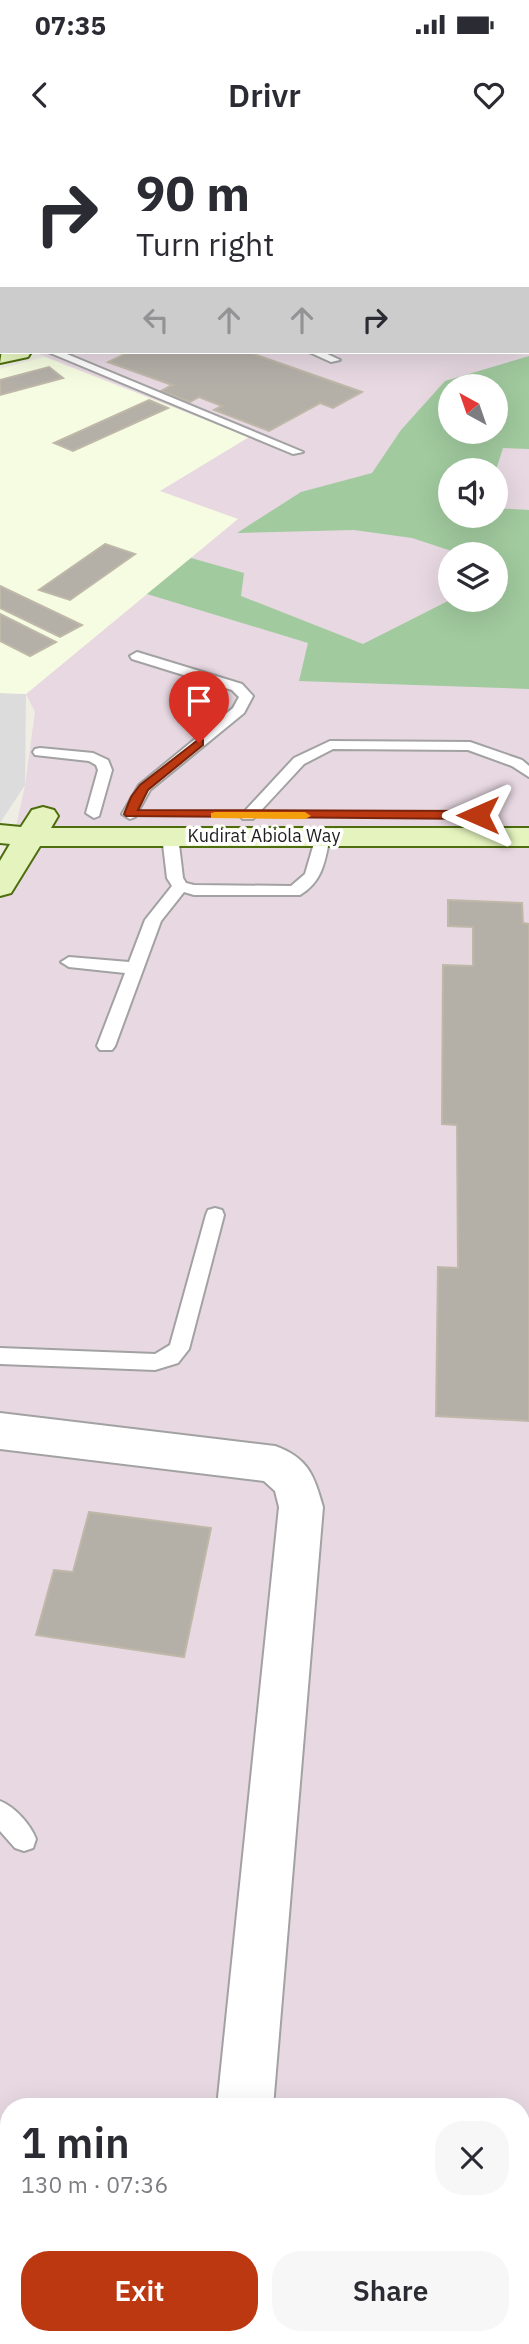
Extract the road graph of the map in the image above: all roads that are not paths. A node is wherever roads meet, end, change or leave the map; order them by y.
1 (58, 354) edge
2 (319, 354) edge
3 (335, 360) dead end
4 (297, 452) dead end
5 (137, 656) dead end
6 (40, 752) dead end
7 (529, 773) edge
8 (94, 813) junction
9 (130, 814) junction
10 (529, 815) edge
11 (248, 816) junction
12 (2, 818) edge
13 (38, 825) junction
14 (170, 836) junction
15 (323, 836) junction
16 (529, 837) edge
17 (0, 886) edge
18 (180, 886) junction
19 (69, 962) dead end
20 (135, 968) junction
21 (106, 1046) dead end
22 (215, 1215) dead end
23 (0, 1356) edge
24 (0, 1431) edge
25 (0, 1813) edge
26 (24, 1839) dead end
27 (246, 2098) edge

1 - 4 lane
2 - 3 lane
5 - 9 lane
6 - 8 lane
7 - 11 lane
8 - 9 main road, Kudirat Abiola Way
8 - 13 main road, Kudirat Abiola Way
9 - 11 main road, Kudirat Abiola Way
10 - 11 main road, Kudirat Abiola Way
12 - 13 main road, Kudirat Abiola Way
13 - 14 main road, Kudirat Abiola Way
13 - 17 main road
14 - 15 main road, Kudirat Abiola Way
14 - 18 lane
15 - 16 main road, Kudirat Abiola Way
15 - 18 lane
18 - 20 lane
19 - 20 lane
20 - 21 lane
22 - 23 lane
24 - 27 street
25 - 26 lane

